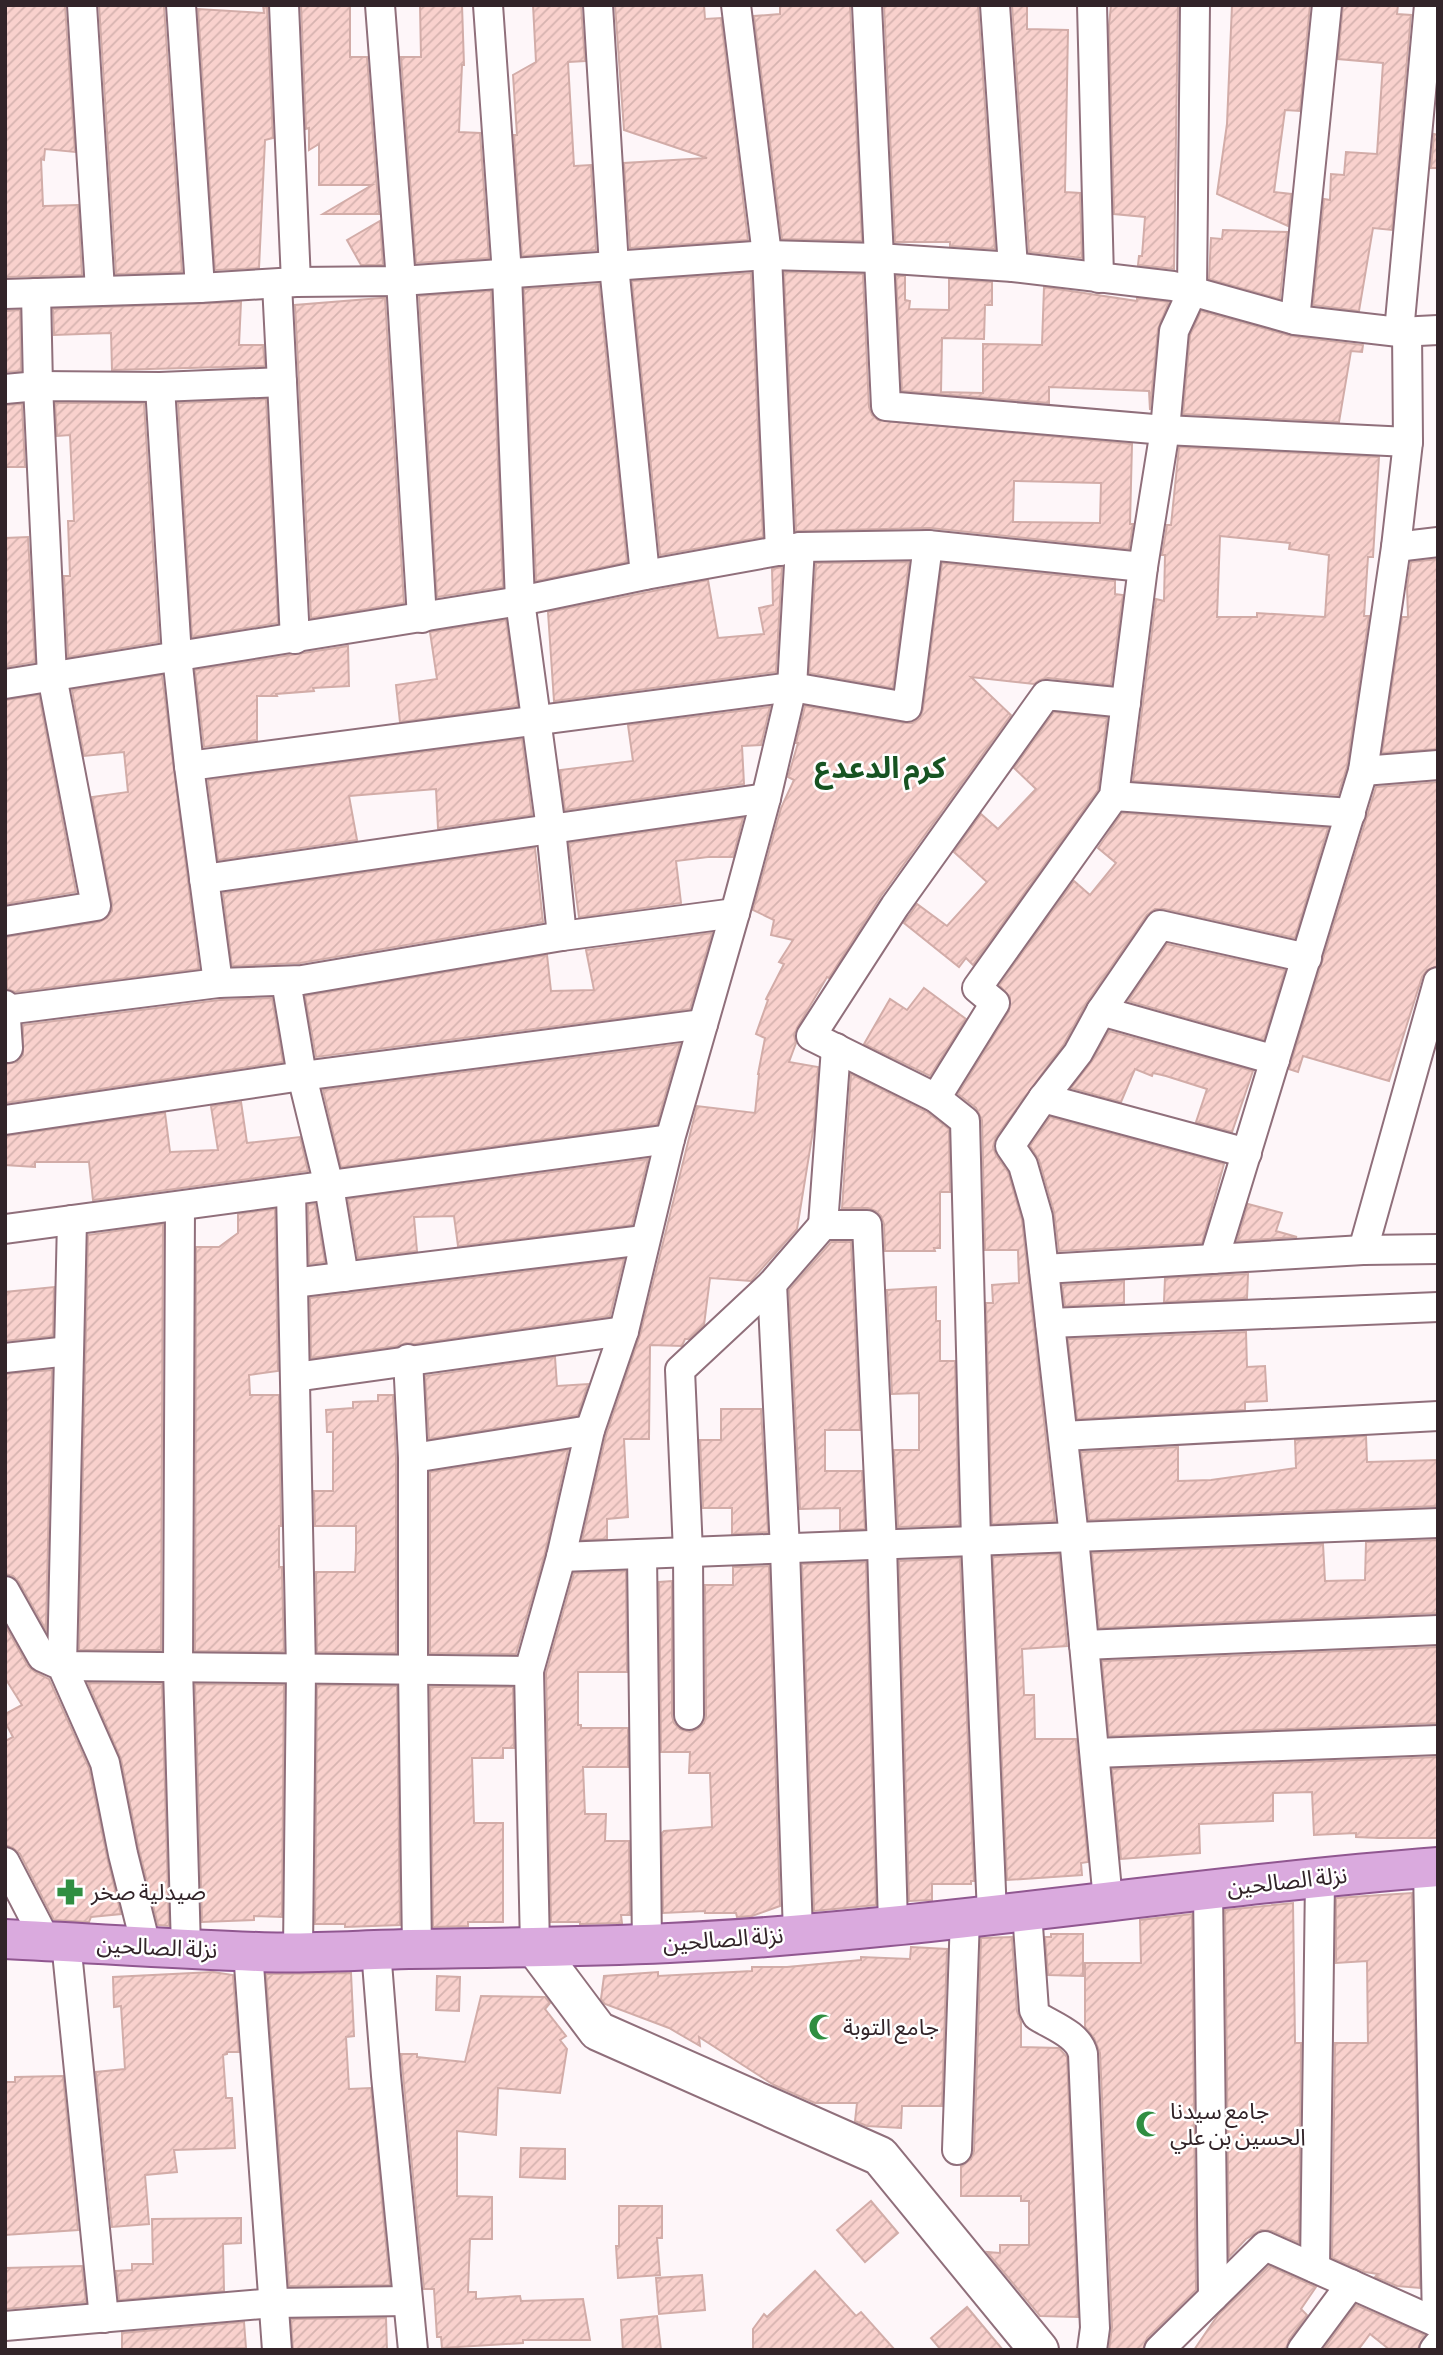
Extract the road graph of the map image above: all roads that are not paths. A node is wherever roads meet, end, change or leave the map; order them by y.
1 (82, 5) edge
2 (181, 5) edge
3 (284, 5) edge
4 (380, 5) edge
5 (488, 5) edge
6 (598, 5) edge
7 (736, 5) edge
8 (867, 5) edge
9 (995, 5) edge
10 (1092, 5) edge
11 (1195, 5) edge
12 (1327, 5) edge
13 (1429, 5) edge
14 (767, 255) junction
15 (878, 258) junction
16 (614, 266) junction
17 (1013, 268) junction
18 (507, 274) junction
19 (1099, 278) junction
20 (401, 281) junction
21 (286, 283) junction
22 (200, 288) junction
23 (100, 290) junction
24 (1192, 292) junction
25 (36, 293) junction
26 (5, 294) edge
27 (1294, 320) junction
28 (1438, 330) edge
29 (1403, 331) junction
30 (282, 382) junction
31 (38, 386) junction
32 (160, 387) junction
33 (5, 389) edge
34 (1164, 430) junction
35 (1408, 442) junction
36 (1438, 542) edge
37 (928, 545) junction
38 (1396, 547) junction
39 (790, 549) junction
40 (1143, 567) junction
41 (645, 575) junction
42 (520, 601) junction
43 (422, 618) junction
44 (295, 639) junction
45 (177, 656) junction
46 (52, 676) junction
47 (5, 684) edge
48 (792, 687) junction
49 (1126, 704) junction
50 (537, 720) junction
51 (1438, 765) edge
52 (189, 766) junction
53 (1363, 771) junction
54 (1114, 796) junction
55 (766, 798) junction
56 (1351, 813) junction
57 (551, 829) junction
58 (204, 879) junction
59 (735, 913) junction
60 (5, 921) edge
61 (562, 936) junction
62 (1307, 958) junction
63 (286, 981) junction
64 (1438, 982) edge
65 (218, 983) junction
66 (6, 1007) edge
67 (1101, 1011) junction
68 (703, 1024) junction
69 (8, 1048) dead end
70 (836, 1048) junction
71 (1275, 1060) junction
72 (302, 1076) junction
73 (936, 1098) junction
74 (1043, 1098) junction
75 (5, 1120) edge
76 (670, 1139) junction
77 (1247, 1153) junction
78 (328, 1186) junction
79 (291, 1191) junction
80 (180, 1206) junction
81 (72, 1220) junction
82 (823, 1225) junction
83 (5, 1229) edge
84 (644, 1240) junction
85 (1363, 1250) junction
86 (1438, 1250) edge
87 (1214, 1259) junction
88 (1044, 1269) junction
89 (344, 1277) junction
90 (293, 1283) junction
91 (772, 1284) junction
92 (1438, 1307) edge
93 (1050, 1323) junction
94 (624, 1331) junction
95 (69, 1350) junction
96 (5, 1358) edge
97 (408, 1359) junction
98 (295, 1377) junction
99 (1438, 1416) edge
100 (590, 1430) junction
101 (1063, 1436) junction
102 (413, 1458) junction
103 (1438, 1523) edge
104 (1074, 1537) junction
105 (976, 1541) junction
106 (882, 1545) junction
107 (785, 1549) junction
108 (688, 1552) junction
109 (642, 1554) junction
110 (561, 1557) junction
111 (5, 1591) edge
112 (1438, 1630) edge
113 (1084, 1644) junction
114 (62, 1667) junction
115 (178, 1668) junction
116 (301, 1670) junction
117 (413, 1670) junction
118 (529, 1671) junction
119 (689, 1715) dead end
120 (1438, 1740) edge
121 (1095, 1753) junction
122 (5, 1862) edge
123 (1433, 1868) edge
124 (1320, 1878) junction
125 (1208, 1890) junction
126 (1108, 1901) junction
127 (995, 1914) junction
128 (893, 1924) junction
129 (798, 1934) junction
130 (5, 1939) edge
131 (56, 1941) junction
132 (646, 1944) junction
133 (146, 1946) junction
134 (534, 1947) junction
135 (186, 1948) junction
136 (417, 1949) junction
137 (376, 1950) junction
138 (248, 1951) junction
139 (298, 1951) junction
140 (957, 2150) dead end
141 (1315, 2268) junction
142 (1351, 2284) junction
143 (1213, 2297) junction
144 (407, 2301) junction
145 (274, 2304) junction
146 (104, 2318) junction
147 (5, 2326) edge
148 (1437, 2335) edge
149 (277, 2350) edge
150 (413, 2350) edge
151 (1039, 2350) edge
152 (1092, 2350) edge
153 (1159, 2350) edge
154 (1303, 2350) edge

1 - 23 street
2 - 22 street
3 - 21 street
4 - 20 street
5 - 18 street
6 - 16 street
7 - 14 street
8 - 15 street
9 - 17 street
10 - 19 street
11 - 24 street
12 - 27 street
13 - 29 street
14 - 15 street
14 - 16 street
14 - 39 street
15 - 17 street
15 - 34 street
16 - 18 street
16 - 41 street
17 - 19 street
18 - 20 street
18 - 42 street
19 - 24 street
20 - 21 street
20 - 43 street
21 - 22 street
21 - 30 street
22 - 23 street
23 - 25 street
24 - 27 street
24 - 34 street
25 - 26 street
25 - 31 street
27 - 29 street
28 - 29 street
29 - 35 street
30 - 32 street
30 - 44 street
31 - 32 street
31 - 33 street
31 - 46 street
32 - 45 street
34 - 35 street
34 - 40 street
35 - 38 street
36 - 38 street
37 - 39 street
37 - 40 street
37 - 48 street
38 - 53 street
39 - 41 street
39 - 48 street
40 - 49 street
41 - 42 street
42 - 43 street
42 - 50 street
43 - 44 street
44 - 45 street
45 - 46 street
45 - 52 street
46 - 47 street
46 - 60 street
48 - 50 street
48 - 55 street
49 - 54 street
49 - 70 street
50 - 52 street
50 - 57 street
51 - 53 street
52 - 58 street
53 - 56 street
54 - 56 street
54 - 73 street
55 - 57 street
55 - 59 street
56 - 62 street
57 - 58 street
57 - 61 street
58 - 65 street
59 - 61 street
59 - 68 street
61 - 63 street
62 - 67 street
62 - 71 street
63 - 65 street
63 - 72 street
64 - 85 street
65 - 66 street
66 - 69 street
67 - 71 street
67 - 74 street
68 - 72 street
68 - 76 street
70 - 73 street
70 - 82 street
71 - 77 street
72 - 75 street
72 - 78 street
73 - 105 street
74 - 77 street
74 - 88 street
76 - 78 street
76 - 84 street
77 - 87 street
78 - 79 street
78 - 89 street
79 - 80 street
79 - 90 street
80 - 81 street
80 - 115 street
81 - 83 street
81 - 95 street
82 - 91 street
82 - 106 street
84 - 89 street
84 - 94 street
85 - 86 street
85 - 87 street
87 - 88 street
88 - 93 street
89 - 90 street
90 - 98 street
91 - 107 street
91 - 108 street
92 - 93 street
93 - 101 street
94 - 97 street
94 - 100 street
95 - 96 street
95 - 114 street
97 - 98 street
97 - 102 street
98 - 116 street
99 - 101 street
100 - 102 street
100 - 110 street
101 - 104 street
102 - 117 street
103 - 104 street
104 - 105 street
104 - 113 street
105 - 106 street
105 - 127 street
106 - 107 street
106 - 128 street
107 - 108 street
107 - 129 street
108 - 109 street
108 - 119 street
109 - 110 street
109 - 132 street
110 - 118 street
111 - 114 street
112 - 113 street
113 - 121 street
114 - 115 street
114 - 133 street
115 - 116 street
115 - 135 street
116 - 117 street
116 - 139 street
117 - 118 street
117 - 136 street
118 - 134 street
120 - 121 street
121 - 126 street
122 - 131 street
123 - 124 main road, نزلة الصالحين
123 - 148 street
124 - 125 main road, نزلة الصالحين
124 - 141 street
125 - 126 main road, نزلة الصالحين
125 - 143 street
126 - 127 main road, نزلة الصالحين
127 - 128 main road, نزلة الصالحين
127 - 140 street
127 - 152 street
128 - 129 main road, نزلة الصالحين
129 - 132 main road, نزلة الصالحين
130 - 131 main road, نزلة الصالحين
131 - 133 main road, نزلة الصالحين
131 - 146 street
132 - 134 main road, نزلة الصالحين
133 - 135 main road, نزلة الصالحين
134 - 136 main road, نزلة الصالحين
134 - 151 street
135 - 138 main road, نزلة الصالحين
136 - 137 main road, نزلة الصالحين
137 - 139 main road, نزلة الصالحين
137 - 144 street
138 - 139 main road, نزلة الصالحين
138 - 145 street
141 - 142 street
141 - 143 street
142 - 148 street
142 - 154 street
143 - 153 street
144 - 145 street
144 - 150 street
145 - 146 street
145 - 149 street
146 - 147 street

